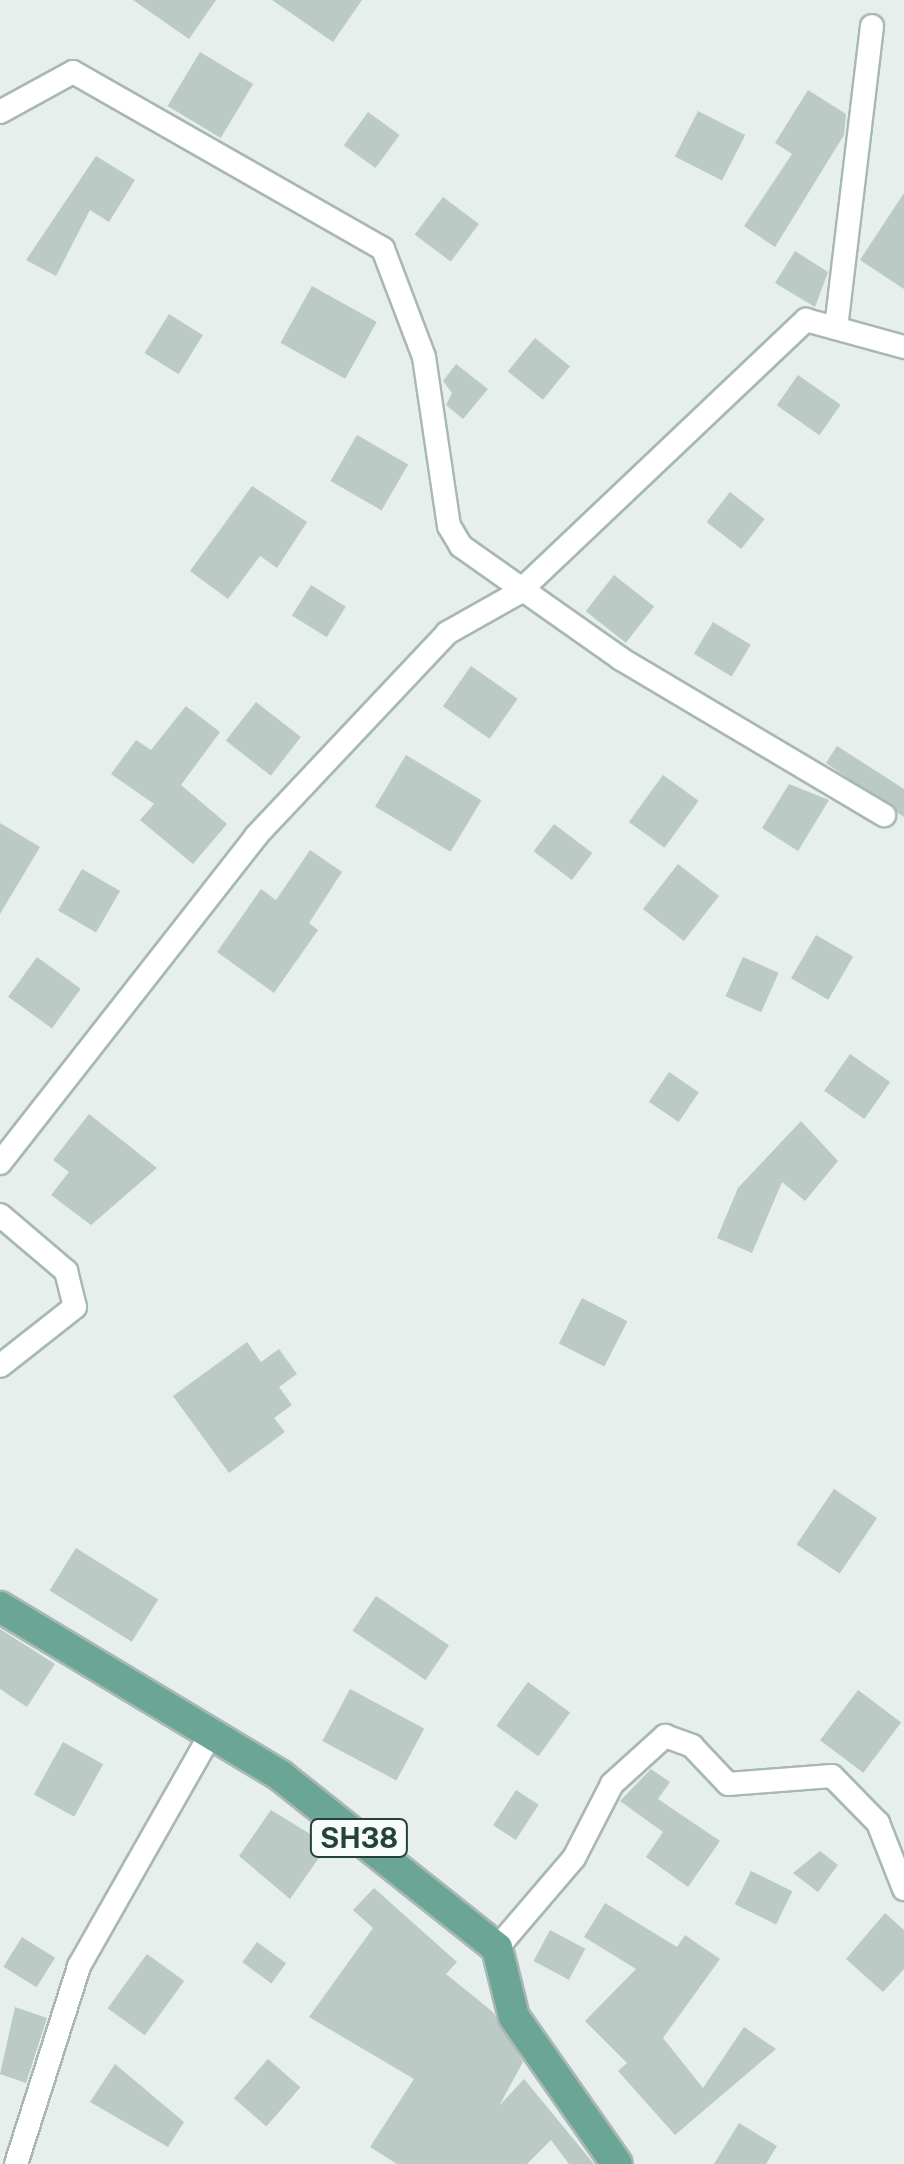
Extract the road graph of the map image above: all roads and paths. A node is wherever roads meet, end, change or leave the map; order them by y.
1 (872, 26) dead end
2 (0, 112) edge
3 (836, 328) junction
4 (904, 347) edge
5 (518, 593) junction
6 (884, 815) dead end
7 (0, 1163) edge
8 (0, 1215) edge
9 (0, 1366) edge
10 (0, 1607) edge
11 (212, 1734) junction
12 (904, 1889) edge
13 (497, 1948) junction
14 (16, 2164) edge
15 (617, 2164) edge

1 - 3 street
2 - 5 street
3 - 4 street
3 - 5 street
5 - 6 street
5 - 7 street
8 - 9 street
10 - 11 main road, SH38
11 - 13 main road, SH38
11 - 14 street
12 - 13 street
13 - 15 main road

